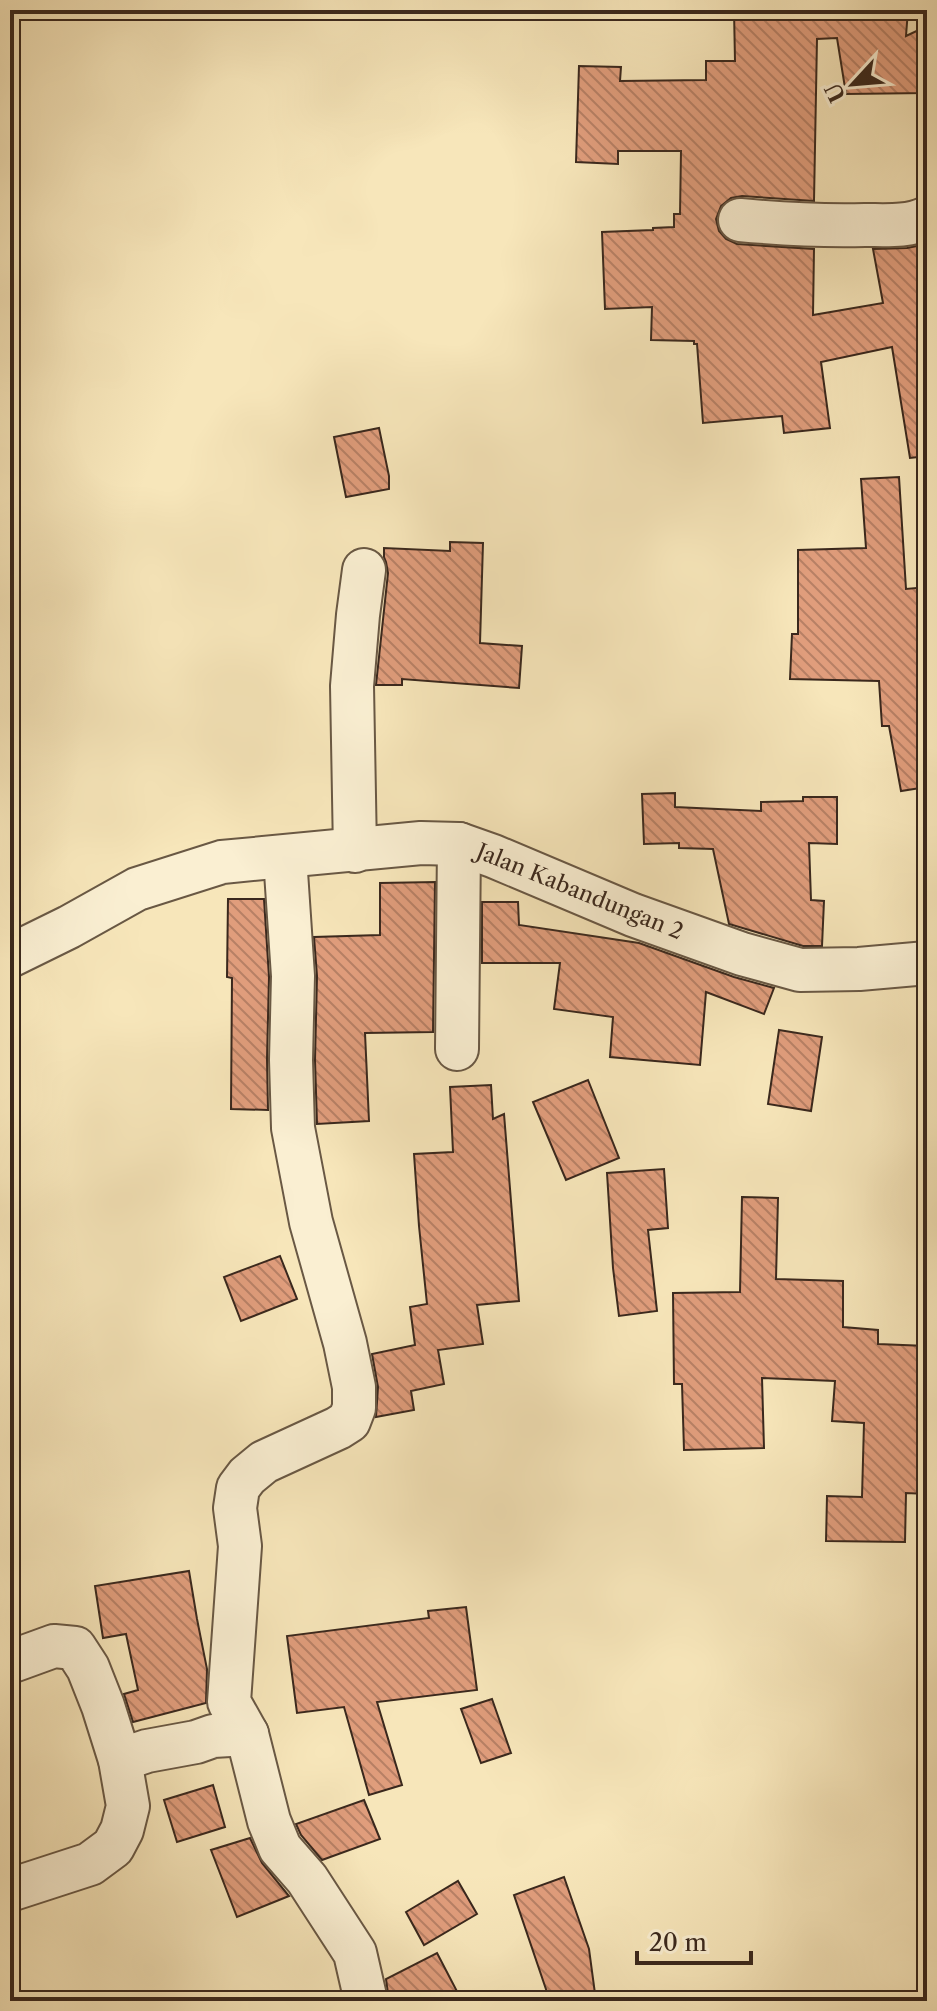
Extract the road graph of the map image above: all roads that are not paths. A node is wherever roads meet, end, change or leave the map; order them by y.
1 (927, 218) edge
2 (740, 220) dead end
3 (364, 570) dead end
4 (459, 844) junction
5 (355, 851) junction
6 (285, 857) junction
7 (10, 956) edge
8 (927, 963) edge
9 (457, 1049) dead end
10 (10, 1662) edge
11 (247, 1734) junction
12 (120, 1760) junction
13 (10, 1890) edge
14 (366, 2001) edge

1 - 2 street
3 - 5 street
4 - 5 street, Jalan Kabandungan 2
4 - 8 street, Jalan Kabandungan 2
4 - 9 street
5 - 6 street, Jalan Kabandungan 2
6 - 7 street, Jalan Kabandungan 2
6 - 11 street
10 - 12 street
11 - 12 street
11 - 14 street
12 - 13 street

